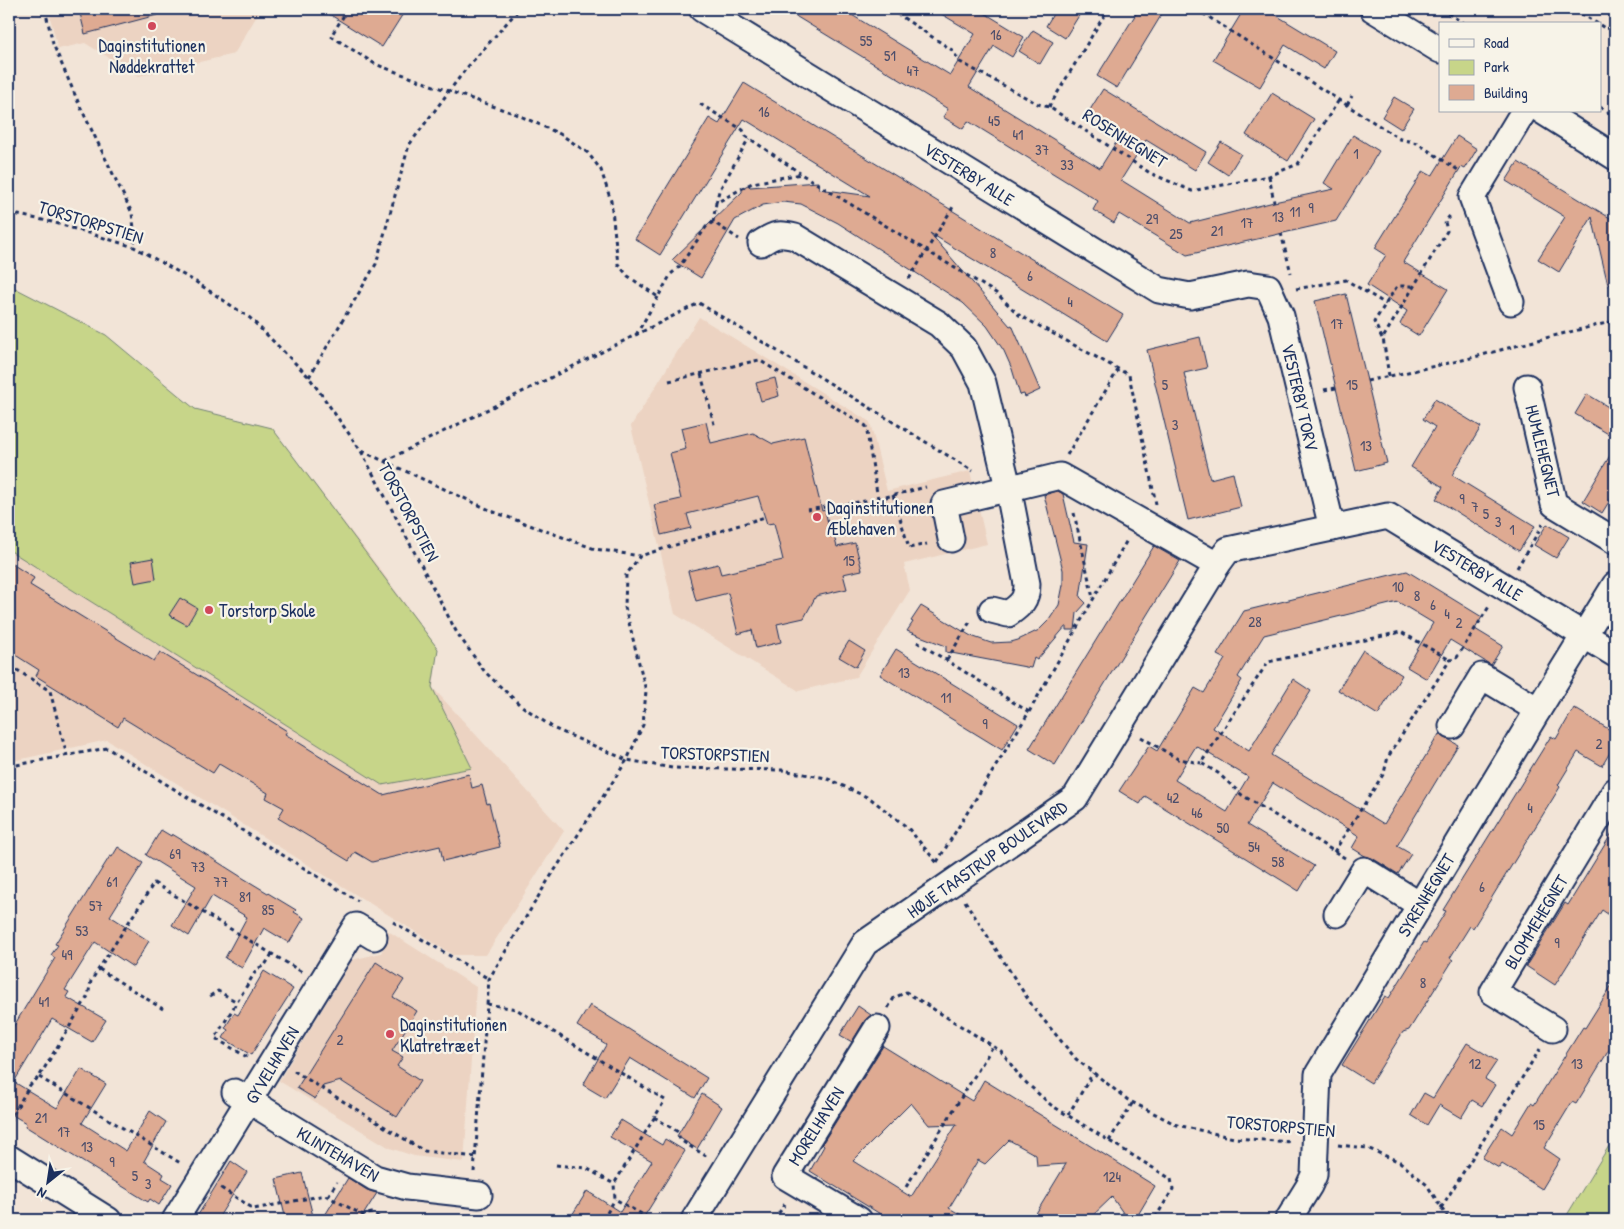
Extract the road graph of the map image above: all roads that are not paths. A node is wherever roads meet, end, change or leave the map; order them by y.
1 (702, 9) edge
2 (1372, 9) edge
3 (1395, 22) edge
4 (1439, 49) edge
5 (1523, 112) edge
6 (1544, 112) edge
7 (1615, 157) edge
8 (761, 243) road end
9 (1248, 284) joint
10 (1511, 302) dead end
11 (1527, 387) dead end
12 (1008, 487) junction
13 (1332, 528) junction
14 (951, 539) road end
15 (1615, 542) edge
16 (1217, 565) junction
17 (1615, 585) edge
18 (992, 610) road end
19 (1584, 635) junction
20 (1615, 654) edge
21 (1538, 710) junction
22 (1452, 726) dead end
23 (1615, 791) edge
24 (1420, 905) junction
25 (1337, 914) dead end
26 (380, 928) road end
27 (877, 1028) road end
28 (1553, 1029) road end
29 (242, 1097) junction
30 (9, 1158) edge
31 (476, 1195) road end
32 (108, 1220) edge
33 (175, 1220) edge
34 (694, 1220) edge
35 (859, 1220) edge
36 (1288, 1220) edge

1 - 9 street, VESTERBY ALLE
2 - 3 street
3 - 4 street
5 - 10 street
6 - 7 street
8 - 12 street
9 - 13 street, VESTERBY TORV
11 - 15 street, HUMLEHEGNET
12 - 14 street
12 - 16 street
12 - 18 street
13 - 16 street, HØJE TAASTRUP BOULEVARD
13 - 19 street, VESTERBY ALLE
16 - 34 street, HØJE TAASTRUP BOULEVARD
17 - 19 street, SYRENHEGNET
19 - 20 street, VESTERBY ALLE
19 - 21 street, SYRENHEGNET
21 - 22 street
21 - 24 street, SYRENHEGNET
23 - 28 street, BLOMMEHEGNET
24 - 25 street
24 - 36 street, SYRENHEGNET
26 - 29 street, GYVELHAVEN
27 - 35 street, MORELHAVEN
29 - 31 street, KLINTEHAVEN
29 - 33 street, GYVELHAVEN
30 - 32 street

